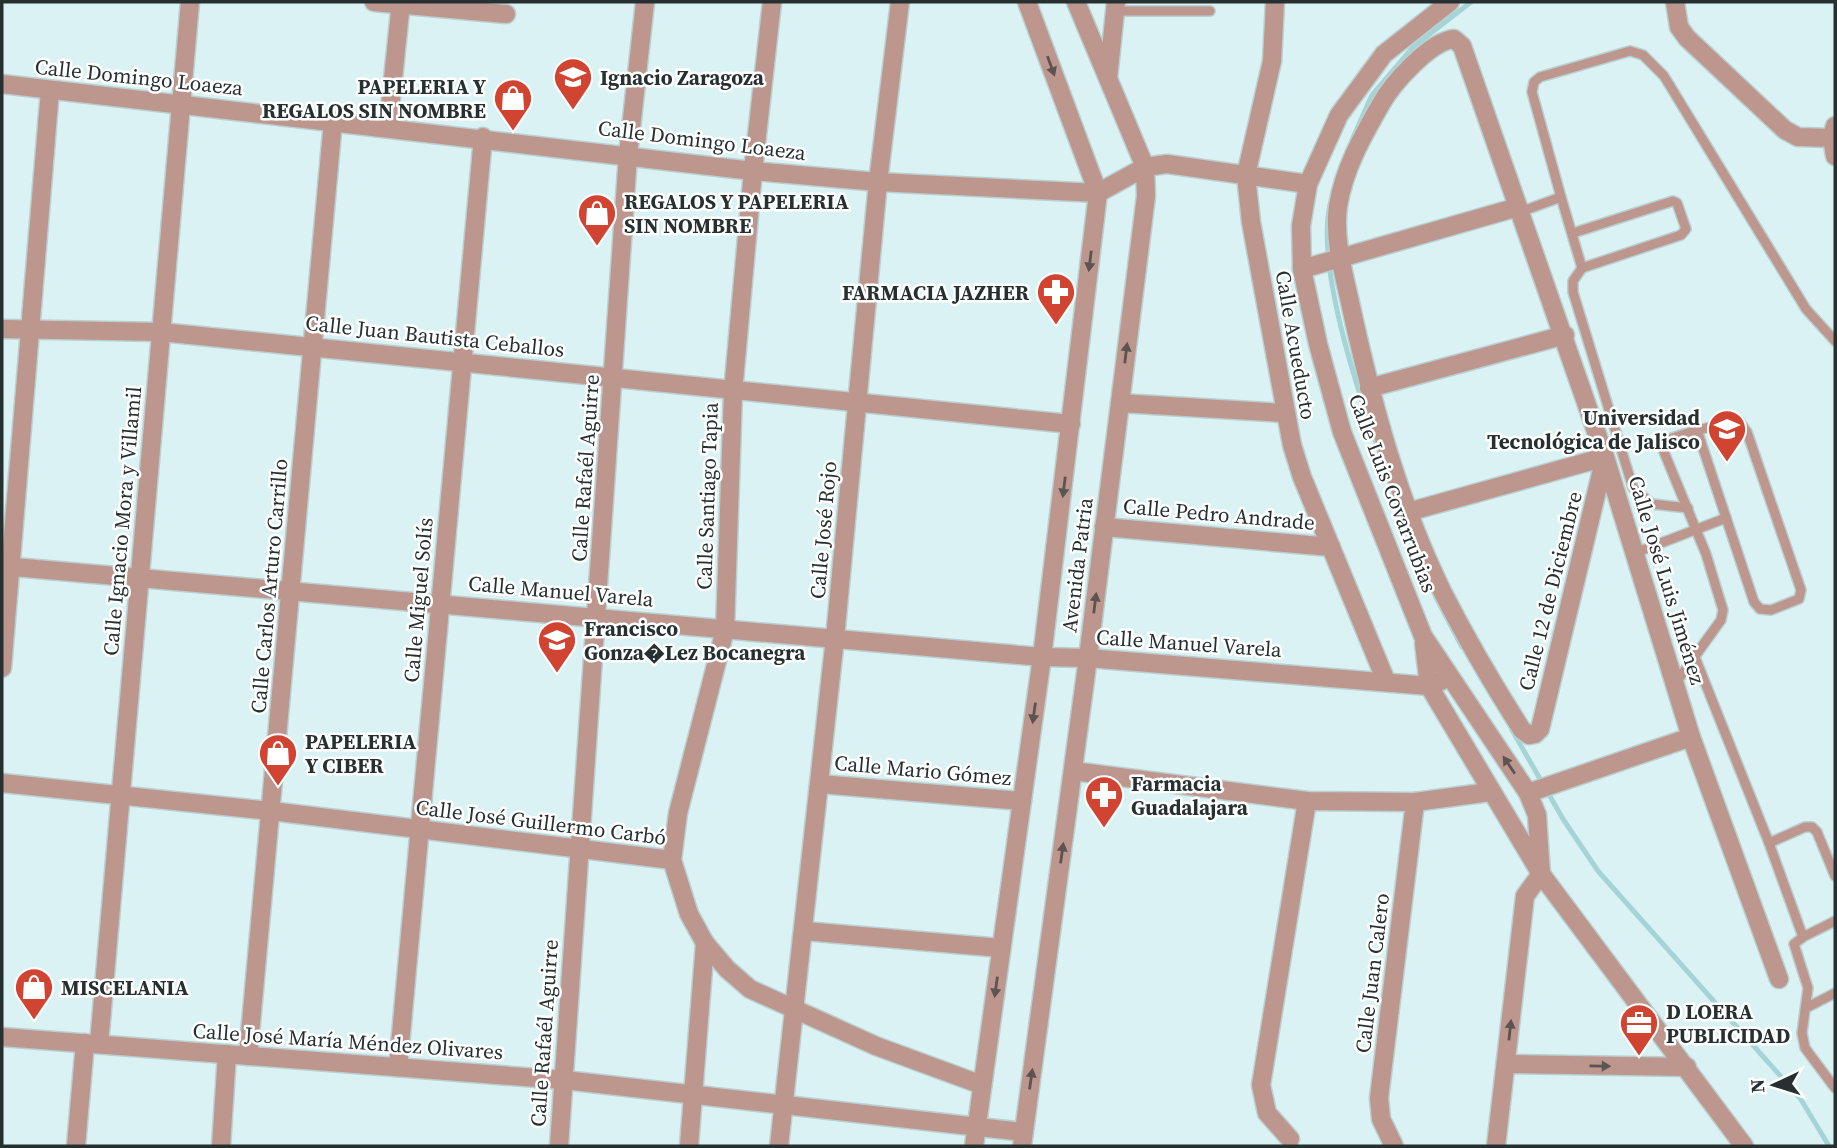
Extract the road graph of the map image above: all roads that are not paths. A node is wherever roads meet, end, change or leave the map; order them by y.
1 (190, 2) edge
2 (374, 2) edge
3 (645, 2) edge
4 (772, 2) edge
5 (900, 2) edge
6 (1027, 2) edge
7 (1076, 2) edge
8 (1275, 2) edge
9 (1450, 2) edge
10 (1675, 2) edge
11 (401, 3) edge
12 (1115, 6) edge
13 (1210, 11) dead end
14 (506, 14) dead end
15 (1108, 78) junction
16 (2, 84) edge
17 (50, 90) junction
18 (181, 105) junction
19 (333, 121) junction
20 (388, 127) junction
21 (483, 137) junction
22 (1834, 140) edge
23 (628, 155) junction
24 (1145, 167) junction
25 (753, 171) junction
26 (1246, 175) junction
27 (878, 182) junction
28 (1308, 184) junction
29 (1098, 193) junction
30 (1561, 197) junction
31 (1519, 209) junction
32 (1573, 233) junction
33 (1323, 262) junction
34 (1582, 268) junction
35 (2, 328) edge
36 (29, 328) junction
37 (161, 332) junction
38 (1565, 335) junction
39 (1835, 341) edge
40 (314, 346) junction
41 (460, 362) junction
42 (614, 377) junction
43 (1369, 388) junction
44 (733, 391) junction
45 (858, 402) junction
46 (1120, 403) junction
47 (1284, 413) junction
48 (1072, 424) junction
49 (1697, 430) junction
50 (1605, 457) junction
51 (1688, 508) junction
52 (1408, 512) junction
53 (1726, 518) junction
54 (1104, 527) junction
55 (1697, 531) junction
56 (1331, 547) junction
57 (1635, 553) junction
58 (6, 567) edge
59 (140, 578) junction
60 (291, 590) junction
61 (442, 603) junction
62 (598, 617) junction
63 (725, 630) junction
64 (1423, 636) junction
65 (835, 638) junction
66 (1694, 655) junction
67 (1042, 657) junction
68 (1088, 657) junction
69 (2, 668) edge
70 (1450, 677) junction
71 (1387, 681) junction
72 (1675, 684) junction
73 (1429, 686) junction
74 (1691, 737) junction
75 (1073, 771) junction
76 (2, 783) edge
77 (820, 783) junction
78 (1533, 791) junction
79 (1490, 792) junction
80 (121, 795) junction
81 (1307, 801) junction
82 (1022, 802) junction
83 (1415, 802) junction
84 (271, 811) junction
85 (420, 830) junction
86 (1769, 843) junction
87 (580, 849) junction
88 (672, 860) junction
89 (1541, 874) junction
90 (1835, 876) edge
91 (1835, 921) edge
92 (804, 931) junction
93 (1803, 937) junction
94 (705, 943) junction
95 (1002, 948) junction
96 (1779, 979) dead end
97 (1835, 993) edge
98 (1806, 1009) junction
99 (795, 1010) junction
100 (2, 1037) edge
101 (92, 1044) junction
102 (227, 1054) junction
103 (248, 1056) junction
104 (1507, 1064) junction
105 (398, 1067) junction
106 (1687, 1067) junction
107 (564, 1080) junction
108 (982, 1085) junction
109 (1835, 1088) edge
110 (694, 1095) junction
111 (784, 1105) junction
112 (976, 1127) junction
113 (1023, 1139) edge
114 (1290, 1139) dead end
115 (76, 1146) edge
116 (221, 1146) edge
117 (559, 1146) edge
118 (689, 1146) edge
119 (779, 1146) edge
120 (974, 1146) edge
121 (1394, 1146) edge
122 (1496, 1146) edge
123 (1744, 1146) edge

1 - 18 street, Calle Ignacio Mora y Villamil
2 - 11 street
3 - 23 street, Calle Rafaél Aguirre
4 - 25 street, Calle Santiago Tapia
5 - 27 street, Calle José Rojo
6 -> 29 street, Avenida Patria
7 - 15 street, Avenida Patria
8 - 26 street, Calle Acueducto
9 - 28 street, Calle Luis Covarrubias
10 - 22 street
11 - 14 street
11 - 20 street
12 - 13 lane
12 - 15 street
15 - 24 street, Avenida Patria
16 - 17 street, Calle Domingo Loaeza
17 - 18 street, Calle Domingo Loaeza
17 - 36 street
18 - 19 street, Calle Domingo Loaeza
18 - 37 street, Calle Ignacio Mora y Villamil
19 - 20 street, Calle Domingo Loaeza
19 - 40 street, Calle Carlos Arturo Carrillo
20 - 21 street, Calle Domingo Loaeza
21 - 23 street, Calle Domingo Loaeza
21 - 41 street, Calle Miguel Solís
23 - 25 street, Calle Domingo Loaeza
23 - 42 street, Calle Rafaél Aguirre
24 - 26 street
24 - 29 street
46 -> 24 street, Avenida Patria
25 - 27 street, Calle Domingo Loaeza
25 - 44 street, Calle Santiago Tapia
26 - 28 street
26 - 47 street, Calle Acueducto
27 - 29 street, Calle Domingo Loaeza
27 - 45 street, Calle José Rojo
28 - 33 street, Calle Luis Covarrubias
29 -> 48 street, Avenida Patria
30 - 31 lane
30 - 32 lane
30 - 39 lane
31 - 33 street
31 - 33 street, Calle José Luis Jiménez
31 - 38 street, Calle José Luis Jiménez
32 - 34 lane
32 - 34 lane
33 - 43 street
33 - 64 street, Calle Luis Covarrubias
34 - 51 lane
35 - 36 street, Calle Juan Bautista Ceballos
36 - 37 street, Calle Juan Bautista Ceballos
36 - 58 street
37 - 40 street, Calle Juan Bautista Ceballos
37 - 59 street, Calle Ignacio Mora y Villamil
38 - 43 street
38 - 50 street, Calle José Luis Jiménez
40 - 41 street, Calle Juan Bautista Ceballos
40 - 60 street, Calle Carlos Arturo Carrillo
41 - 42 street, Calle Juan Bautista Ceballos
41 - 61 street, Calle Miguel Solís
42 - 44 street, Calle Juan Bautista Ceballos
42 - 62 street, Calle Rafaél Aguirre
43 - 52 street
44 - 45 street, Calle Juan Bautista Ceballos
44 - 63 street, Calle Santiago Tapia
45 - 48 street, Calle Juan Bautista Ceballos
45 - 65 street, Calle José Rojo
46 - 47 street
46 - 54 street, Avenida Patria
47 - 56 street, Calle Acueducto
48 -> 67 street, Avenida Patria
49 - 51 lane
49 - 53 lane
49 - 53 lane
50 - 52 street
50 - 52 street, Calle 12 de Diciembre
50 - 57 street, Calle José Luis Jiménez
51 - 55 lane
53 - 55 lane
54 - 56 street, Calle Pedro Andrade
68 -> 54 street, Avenida Patria
55 - 57 lane
55 - 66 lane
56 - 71 street, Calle Acueducto
57 - 72 street, Calle José Luis Jiménez
58 - 59 street, Calle Manuel Varela
58 - 69 street
59 - 60 street, Calle Manuel Varela
59 - 80 street, Calle Ignacio Mora y Villamil
60 - 61 street, Calle Manuel Varela
60 - 84 street, Calle Carlos Arturo Carrillo
61 - 62 street, Calle Manuel Varela
61 - 85 street, Calle Miguel Solís
62 - 63 street, Calle Manuel Varela
62 - 87 street, Calle Rafaél Aguirre
63 - 65 street, Calle Manuel Varela
63 - 88 street, Calle Santiago Tapia
64 - 70 street, Calle Luis Covarrubias
64 - 73 street, Calle Luis Covarrubias
65 - 67 street, Calle Manuel Varela
65 - 77 street, Calle José Rojo
66 - 72 lane
66 - 86 lane
67 - 68 street, Calle Manuel Varela
67 -> 82 street, Avenida Patria
68 - 71 street, Calle Manuel Varela
68 - 75 street, Avenida Patria
70 - 73 street, Calle Manuel Varela
78 -> 70 street, Calle Luis Covarrubias
71 - 73 street, Calle Manuel Varela
72 - 74 street, Calle José Luis Jiménez
73 - 79 street, Calle Luis Covarrubias
74 - 78 street
74 - 96 street, Calle José Luis Jiménez
75 - 81 street
113 -> 75 street, Avenida Patria
76 - 80 street, Calle José Guillermo Carbó
77 - 82 street, Calle Mario Gómez
77 - 92 street, Calle José Rojo
78 - 89 street, Calle Luis Covarrubias
79 - 83 street
79 - 89 street, Calle Luis Covarrubias
80 - 84 street, Calle José Guillermo Carbó
80 - 101 street, Calle Ignacio Mora y Villamil
81 - 83 street
81 - 114 street
82 - 95 street, Avenida Patria
83 - 121 street, Calle Juan Calero
84 - 85 street, Calle José Guillermo Carbó
84 - 103 street, Calle Carlos Arturo Carrillo
85 - 87 street, Calle José Guillermo Carbó
85 - 105 street, Calle Miguel Solís
86 - 90 lane
86 - 93 lane
87 - 88 street, Calle José Guillermo Carbó
87 - 107 street, Calle Rafaél Aguirre
88 - 94 street, Calle José Guillermo Carbó
104 -> 89 street
89 - 106 street, Calle Luis Covarrubias
91 - 93 lane
92 - 95 street
92 - 99 street, Calle José Rojo
93 - 98 lane
94 - 99 street, Calle José Guillermo Carbó
94 - 110 street
95 -> 108 street, Avenida Patria
97 - 98 lane
98 - 109 lane
99 - 108 street, Calle José Guillermo Carbó
99 - 111 street, Calle José Rojo
100 - 101 street, Calle José María Méndez Olivares
101 - 102 street, Calle José María Méndez Olivares
101 - 115 street, Calle Ignacio Mora y Villamil
102 - 103 street, Calle José María Méndez Olivares
102 - 116 street
103 - 105 street, Calle José María Méndez Olivares
104 -> 106 street
104 - 122 street
105 - 107 street, Calle José María Méndez Olivares
106 - 123 street, Calle Luis Covarrubias
107 - 110 street, Calle José María Méndez Olivares
107 - 117 street, Calle Rafaél Aguirre
108 - 112 street, Avenida Patria
110 - 111 street, Calle José María Méndez Olivares
110 - 118 street
111 - 112 street, Calle José María Méndez Olivares
111 - 119 street, Calle José Rojo
112 - 113 street, Calle José María Méndez Olivares
112 - 120 street, Avenida Patria

